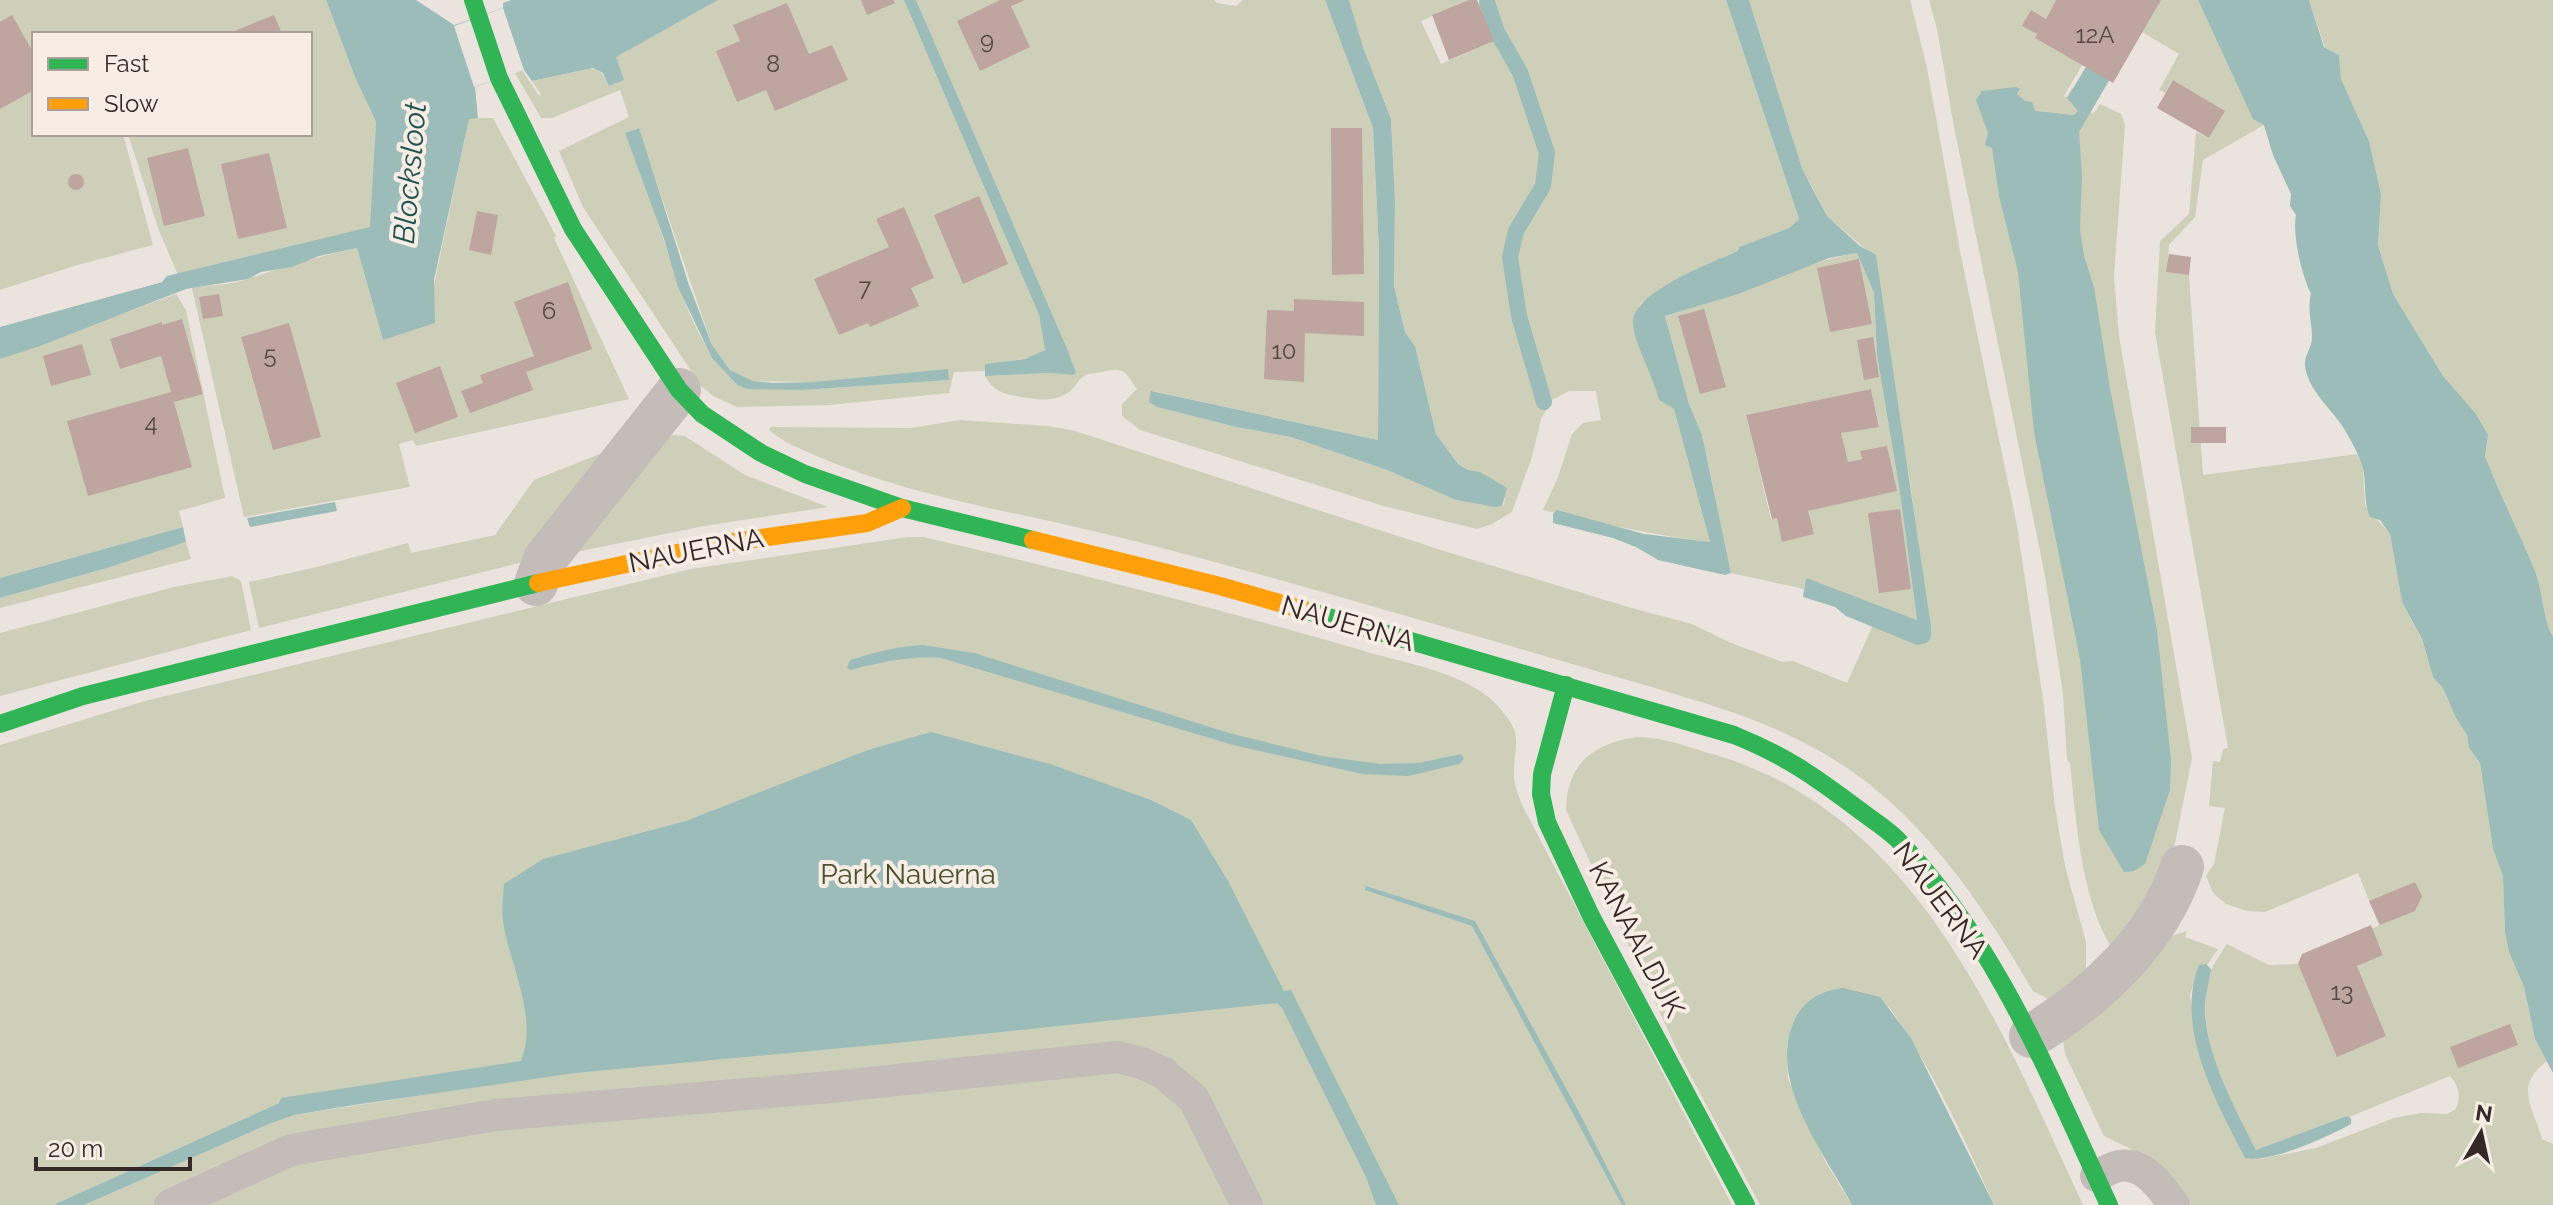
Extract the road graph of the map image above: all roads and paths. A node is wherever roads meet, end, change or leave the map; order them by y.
1 (476, 8) edge
2 (679, 390) junction
3 (902, 508) junction
4 (536, 584) junction
5 (1566, 685) junction
6 (0, 724) edge
7 (2182, 867) dead end
8 (2031, 1036) junction
9 (2096, 1176) junction
10 (170, 1205) edge
11 (1247, 1205) edge
12 (1746, 1205) edge
13 (2109, 1205) edge
14 (2174, 1205) edge

1 - 2 street
2 - 3 street
2 - 4 street
3 - 4 street, NAUERNA
3 - 5 street, NAUERNA
4 - 6 street, NAUERNA
5 - 8 street, NAUERNA
5 - 12 street, KANAALDIJK
7 - 8 street
8 - 9 street, NAUERNA
9 - 13 street, NAUERNA
9 - 14 lane
10 - 11 lane

